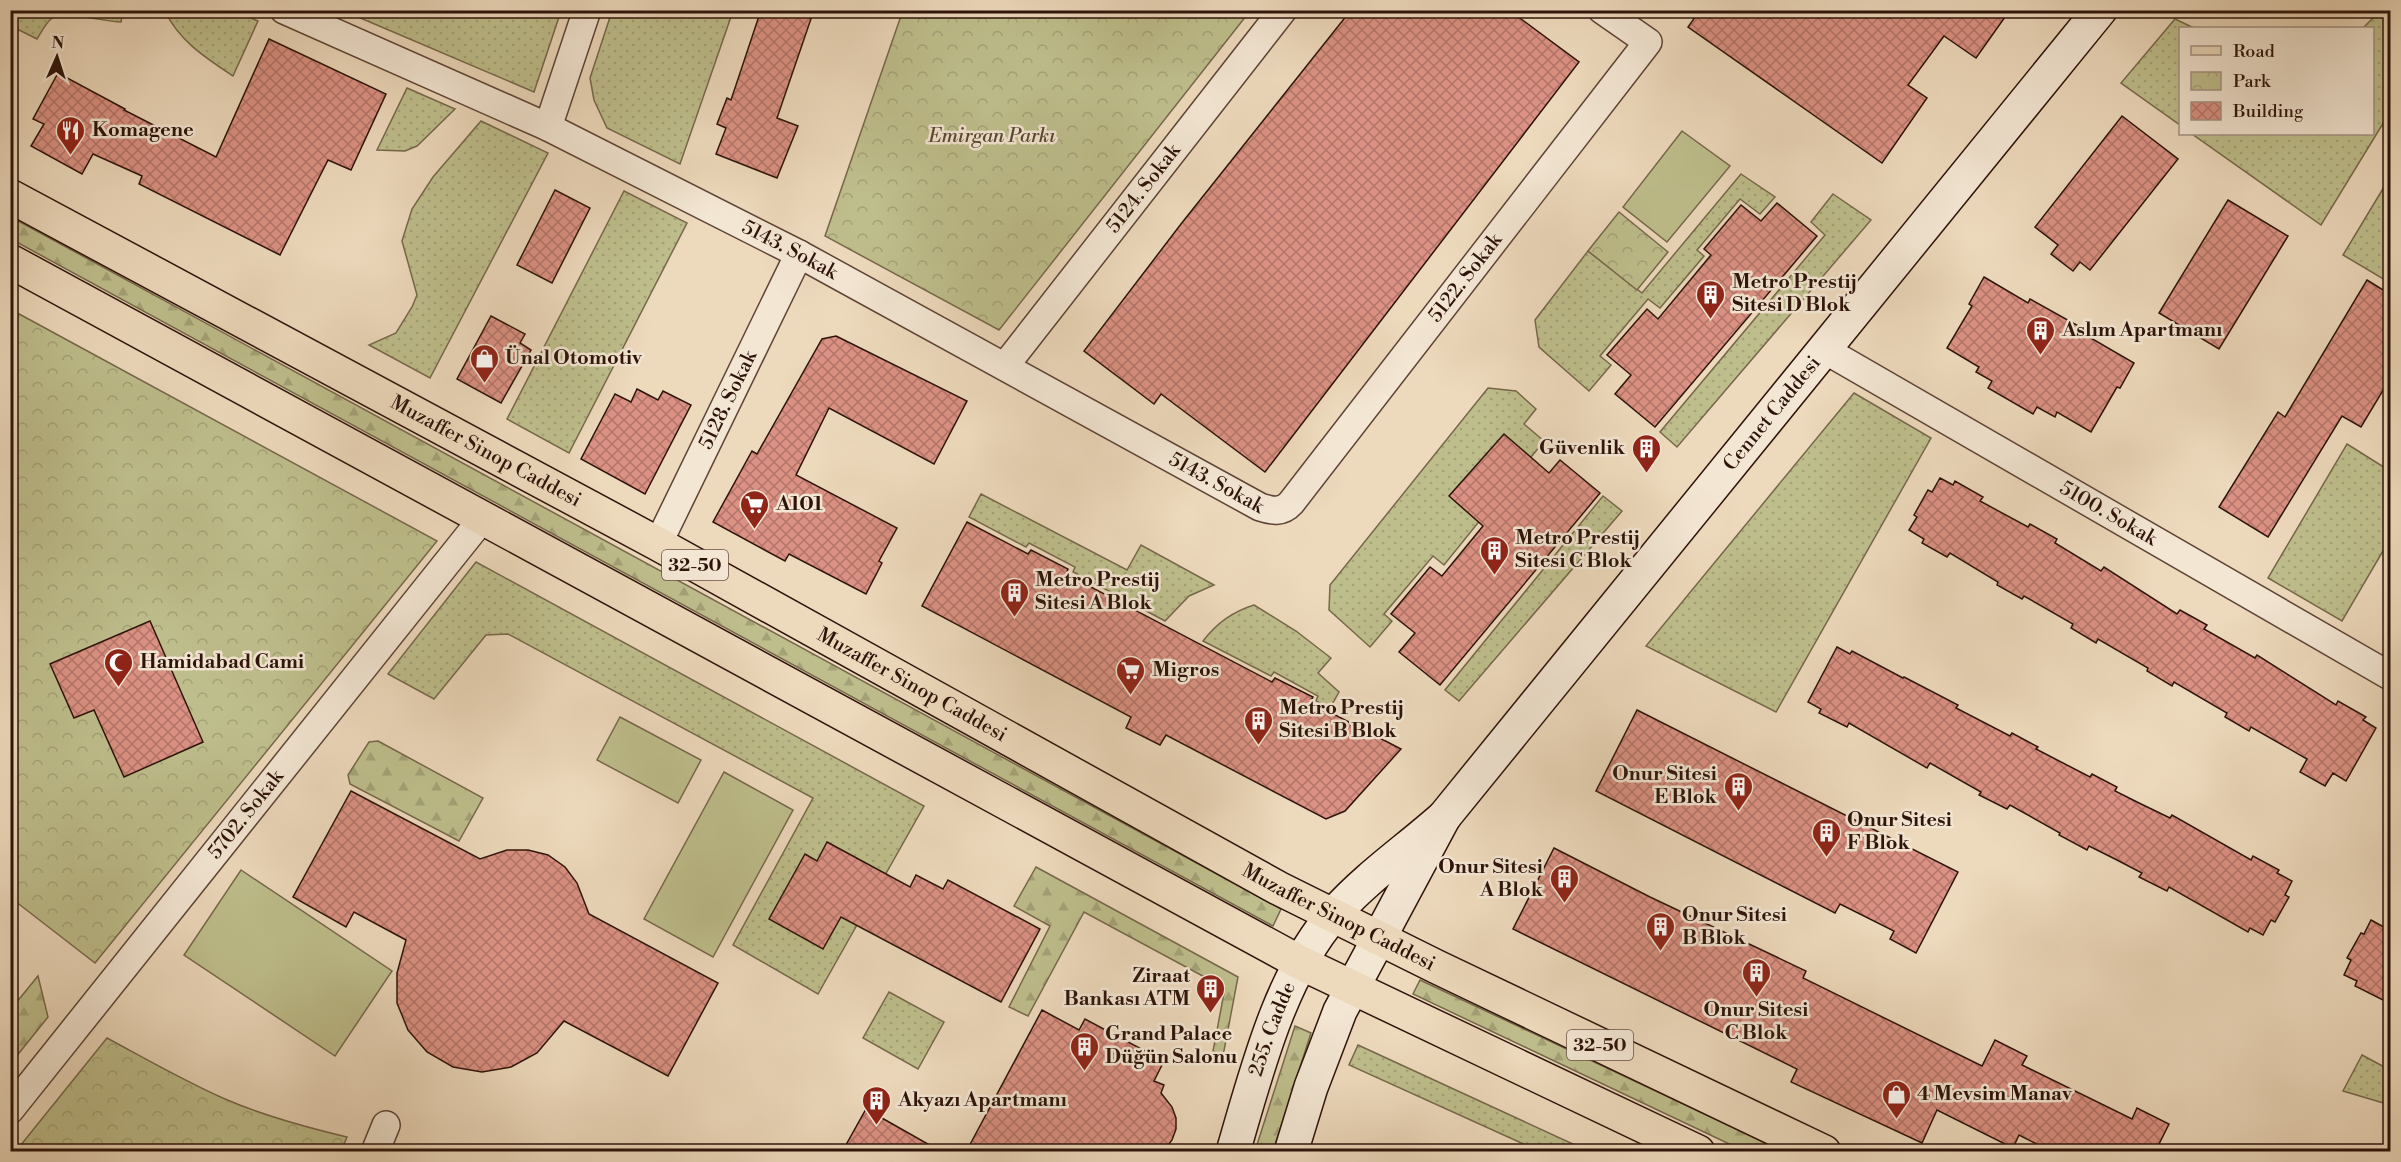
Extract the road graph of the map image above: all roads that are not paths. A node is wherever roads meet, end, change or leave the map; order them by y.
1 (284, 10) edge
2 (587, 10) edge
3 (1283, 10) edge
4 (1602, 10) edge
5 (2100, 10) edge
6 (548, 127) junction
7 (10, 196) edge
8 (799, 254) junction
9 (10, 261) edge
10 (1825, 350) junction
11 (1005, 366) junction
12 (1281, 510) joint
13 (482, 519) junction
14 (658, 544) junction
15 (2391, 676) edge
16 (1444, 817) junction
17 (1332, 916) junction
18 (1377, 939) junction
19 (1301, 963) junction
20 (1351, 987) junction
21 (10, 1110) edge
22 (386, 1125) dead end
23 (375, 1152) edge
24 (1233, 1152) edge
25 (1291, 1152) edge
26 (1698, 1152) edge
27 (1824, 1152) edge

1 - 6 street, 5143. Sokak
2 - 6 street
3 - 11 street, 5124. Sokak
4 - 12 street, 5122. Sokak
5 - 10 street, Cennet Caddesi
6 - 8 street, 5143. Sokak
7 - 14 main road, Muzaffer Sinop Caddesi / 32-50
8 - 11 street, 5143. Sokak
8 - 14 street, 5128. Sokak
9 - 13 main road, 32-50
10 - 15 street, 5100. Sokak
10 - 16 street, Cennet Caddesi
11 - 12 street, 5143. Sokak
13 - 19 main road, 32-50
13 - 21 street, 5702. Sokak
14 - 17 main road, Muzaffer Sinop Caddesi / 32-50
16 - 17 street, Cennet Caddesi
16 - 18 street, Cennet Caddesi
17 - 18 main road, Muzaffer Sinop Caddesi / 32-50
17 - 19 street, 255. Cadde
18 - 20 street
18 - 27 main road, Muzaffer Sinop Caddesi / 32-50
19 - 20 main road, 32-50
19 - 24 street, 255. Cadde
20 - 25 street
20 - 26 main road, 32-50
22 - 23 street

